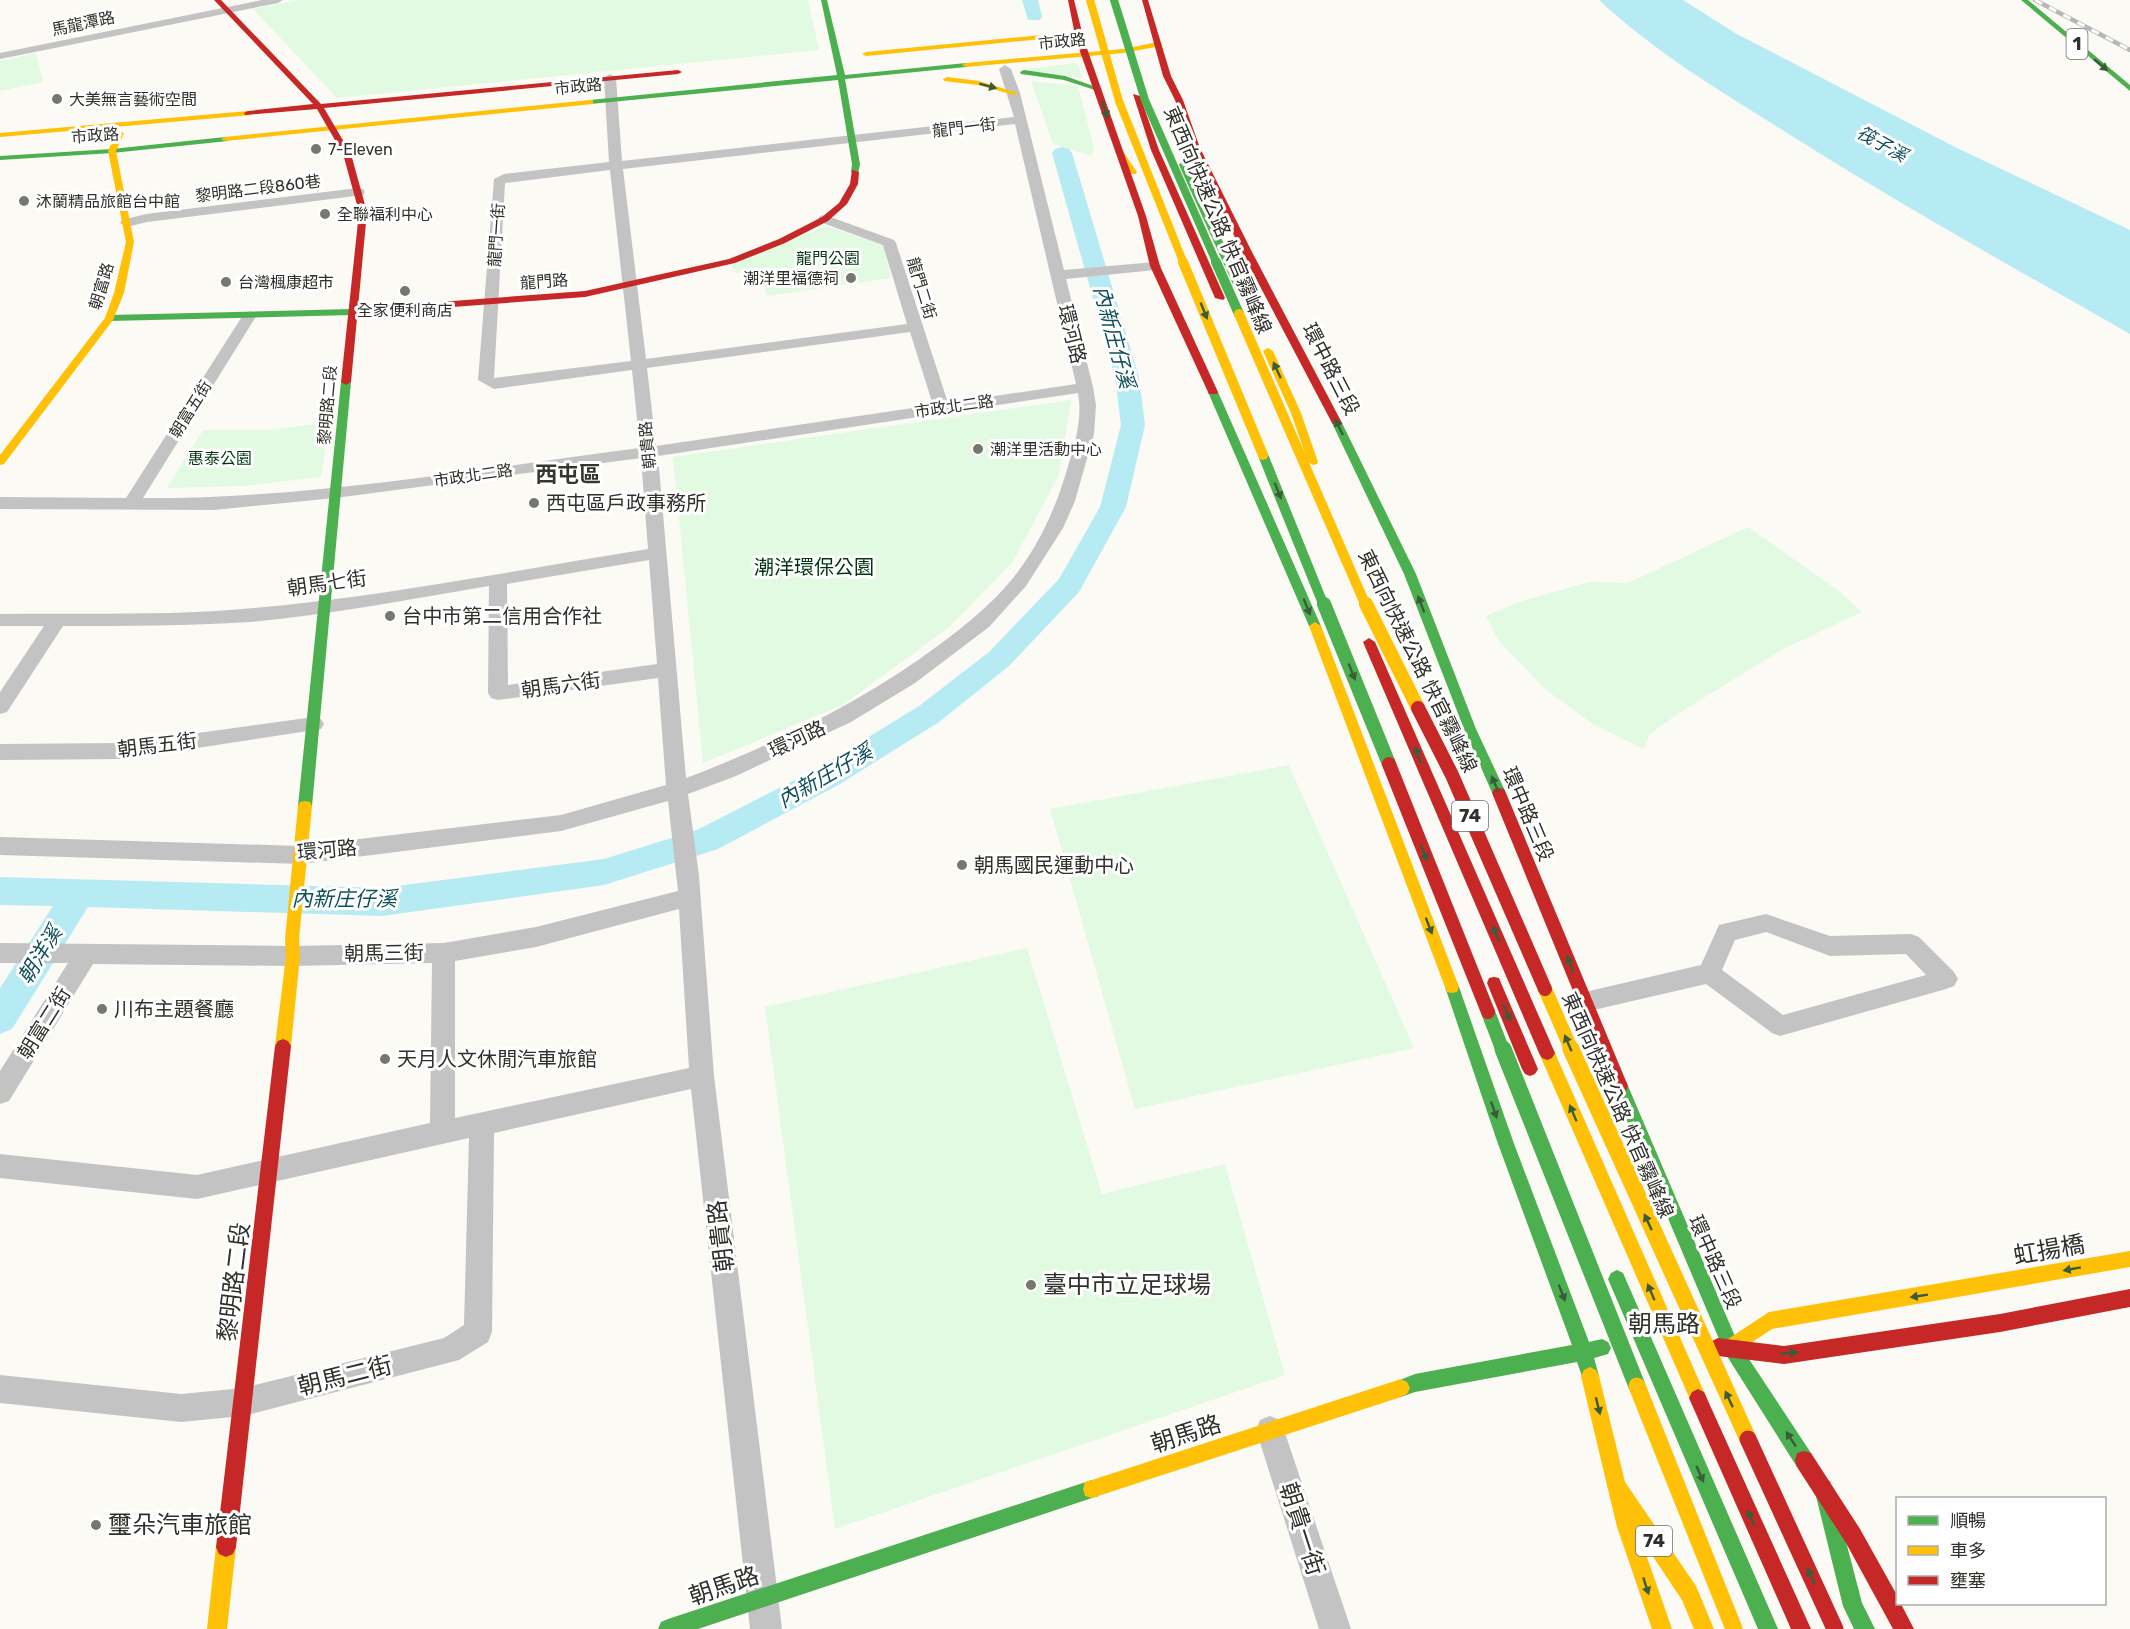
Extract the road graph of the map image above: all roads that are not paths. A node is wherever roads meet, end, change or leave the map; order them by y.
1 (278, 0) edge
2 (813, 0) edge
3 (824, 0) edge
4 (1089, 0) edge
5 (1099, 0) edge
6 (1106, 0) edge
7 (1114, 0) edge
8 (1145, 0) edge
9 (2024, 0) edge
10 (221, 5) edge
11 (1069, 7) edge
12 (1033, 25) dead end
13 (1113, 37) junction
14 (1156, 39) junction
15 (1080, 40) junction
16 (989, 42) junction
17 (1118, 52) junction
18 (1086, 55) junction
19 (0, 56) edge
20 (973, 66) junction
21 (1005, 69) junction
22 (691, 71) dead end
23 (836, 73) junction
24 (921, 75) junction
25 (1098, 89) junction
26 (2130, 89) edge
27 (612, 92) junction
28 (1014, 93) junction
29 (321, 110) junction
30 (1020, 120) junction
31 (122, 130) junction
32 (335, 130) junction
33 (0, 135) edge
34 (852, 140) junction
35 (0, 144) edge
36 (1196, 148) junction
37 (1119, 152) junction
38 (113, 154) junction
39 (0, 158) edge
40 (0, 165) edge
41 (616, 165) junction
42 (358, 192) junction
43 (825, 219) junction
44 (127, 223) junction
45 (1155, 266) junction
46 (1065, 274) junction
47 (630, 285) junction
48 (491, 302) junction
49 (352, 312) junction
50 (250, 315) junction
51 (110, 318) junction
52 (915, 327) junction
53 (639, 364) junction
54 (1244, 377) junction
55 (1208, 380) junction
56 (1085, 387) junction
57 (942, 408) junction
58 (648, 452) junction
59 (0, 462) edge
60 (335, 493) junction
61 (0, 503) edge
62 (131, 504) junction
63 (657, 553) junction
64 (498, 578) junction
65 (1322, 597) junction
66 (1364, 601) junction
67 (325, 607) junction
68 (0, 620) edge
69 (57, 621) junction
70 (667, 670) junction
71 (0, 707) edge
72 (314, 723) junction
73 (0, 752) edge
74 (1408, 773) dead end
75 (677, 790) junction
76 (0, 846) edge
77 (301, 859) junction
78 (688, 887) junction
79 (293, 947) junction
80 (6, 953) edge
81 (444, 953) junction
82 (80, 954) junction
83 (1489, 970) dead end
84 (1709, 974) junction
85 (1586, 1002) junction
86 (702, 1076) junction
87 (1535, 1080) dead end
88 (0, 1094) edge
89 (482, 1124) junction
90 (442, 1132) junction
91 (0, 1166) edge
92 (269, 1170) junction
93 (2130, 1259) edge
94 (1612, 1266) dead end
95 (2130, 1298) edge
96 (1644, 1343) junction
97 (1674, 1346) junction
98 (1731, 1347) junction
99 (1583, 1350) junction
100 (0, 1389) edge
101 (243, 1402) junction
102 (1270, 1430) junction
103 (1823, 1488) junction
104 (1619, 1489) junction
105 (763, 1596) junction
106 (217, 1629) edge
107 (668, 1629) edge
108 (766, 1629) edge
109 (1335, 1629) edge
110 (1662, 1629) edge
111 (1704, 1629) edge
112 (1734, 1629) edge
113 (1768, 1629) edge
114 (1801, 1629) edge
115 (1835, 1629) edge
116 (1864, 1629) edge
117 (1904, 1629) edge

1 - 10 street, 馬龍潭路
2 - 23 main road
3 - 23 main road
4 -> 65 main road, 74, bridge
5 - 13 main road
6 - 13 main road
7 - 66 main road, 東西向快速公路 快官霧峰線 / 74, bridge
8 - 14 main road, 環中路三段
9 -> 26 main road, 1
10 - 19 street, 馬龍潭路
10 - 29 main road, 黎明路二段
11 - 15 main road
12 - 16 main road
13 - 14 main road, 市政路
13 - 15 main road, 市政路
13 - 17 main road
14 - 17 main road, 市政路
14 - 36 main road, 環中路三段
15 - 16 main road, 市政路
15 - 18 main road
15 - 23 main road, 市政路
16 - 23 main road, 市政路
17 - 18 main road, 市政路
17 - 54 main road
97 -> 17 main road
18 - 20 main road, 市政路
18 - 21 main road
18 - 25 main road
20 - 21 main road
20 - 23 main road, 市政路
21 - 24 main road
21 - 25 main road
21 - 28 street, 環河路
22 - 27 main road, 市政路
23 - 24 main road, 市政路
23 - 27 main road, 市政路
23 - 27 main road, 市政路
23 - 34 main road, 龍門路
24 -> 28 main road
25 -> 37 main road
27 - 29 main road, 市政路
27 - 32 main road, 市政路
27 - 41 street, 朝貴路
28 - 30 street, 環河路
29 - 31 main road, 市政路
29 - 32 main road, 黎明路二段
30 - 34 street, 龍門一街
30 - 46 street, 環河路
31 - 33 main road, 市政路
31 - 35 main road, 市政路
31 - 38 main road
32 - 38 main road, 市政路
32 - 42 main road, 黎明路二段
34 - 41 street, 龍門一街
34 - 43 main road, 龍門路
66 -> 36 main road, bridge
85 -> 36 main road, 環中路三段
37 - 45 main road
37 - 65 main road
38 - 39 main road, 市政路
38 - 40 main road, 市政路
38 - 44 main road, 朝富路
41 - 47 street, 朝貴路
41 - 48 street, 龍門一街
42 - 44 street, 黎明路二段860巷
42 - 49 main road, 黎明路二段
43 - 47 main road, 龍門路
43 - 52 street, 龍門二街
44 - 51 main road, 朝富路
45 - 46 street
45 - 55 main road
46 - 56 street, 環河路
47 - 48 main road, 龍門路
47 - 53 street, 朝貴路
48 - 49 main road, 龍門路
48 - 53 street, 龍門一街
49 - 50 main road, 龍門路
49 - 60 main road, 黎明路二段
50 - 51 main road, 龍門路
50 - 62 street, 朝富五街
51 - 59 main road, 朝富路
52 - 53 street, 龍門一街
52 - 57 street, 龍門二街
53 - 58 street, 朝貴路
54 - 55 main road
54 - 74 main road
55 -> 99 main road
56 - 57 street, 市政北二路
56 - 75 street, 環河路
57 - 58 street, 市政北二路
58 - 60 street, 市政北二路
58 - 63 street, 朝貴路
60 - 62 street, 市政北二路
60 - 67 main road, 黎明路二段
61 - 62 street, 市政北二路
63 - 64 street, 朝馬七街
63 - 70 street, 朝貴路
64 - 67 street, 朝馬七街
64 - 70 street, 朝馬六街
65 -> 112 main road, 74, bridge
115 -> 66 main road, 東西向快速公路 快官霧峰線 / 74, bridge
67 - 69 street, 朝馬七街
67 - 72 main road, 黎明路二段
68 - 69 street, 朝馬七街
69 - 71 street
70 - 75 street, 朝貴路
72 - 73 street, 朝馬五街
72 - 77 main road, 黎明路二段
75 - 77 street, 環河路
75 - 78 street, 朝貴路
76 - 77 street, 環河路
77 - 79 main road, 黎明路二段
78 - 81 street, 朝馬三街
78 - 86 street, 朝貴路
79 - 81 street, 朝馬三街
79 - 82 street, 朝馬三街
79 - 92 main road, 黎明路二段
80 - 82 street, 朝馬三街
81 - 90 street
82 - 88 street, 朝富二街
83 -> 87 main road
84 - 84 street
84 - 85 street
85 - 98 main road, 環中路三段
86 - 89 street
86 - 105 street, 朝貴路
89 - 90 street
89 - 101 street, 朝馬二街
90 - 92 street
91 - 92 street
92 - 101 main road, 黎明路二段
93 -> 98 main road, 虹揚橋
94 - 96 main road
98 -> 95 main road, 朝馬路
96 - 97 main road, 朝馬路
96 - 99 main road, 朝馬路
96 -> 113 main road
97 - 98 main road, 朝馬路
114 -> 97 main road
103 -> 98 main road, 環中路三段
99 - 102 main road, 朝馬路
99 -> 104 main road
100 - 101 street, 朝馬二街
101 - 106 main road, 黎明路二段
102 - 105 main road, 朝馬路
102 - 109 street, 朝貴一街
103 - 116 main road
103 - 117 main road, 環中路三段
104 -> 110 main road
104 - 111 main road, 74
105 - 107 main road, 朝馬路
105 - 108 street

